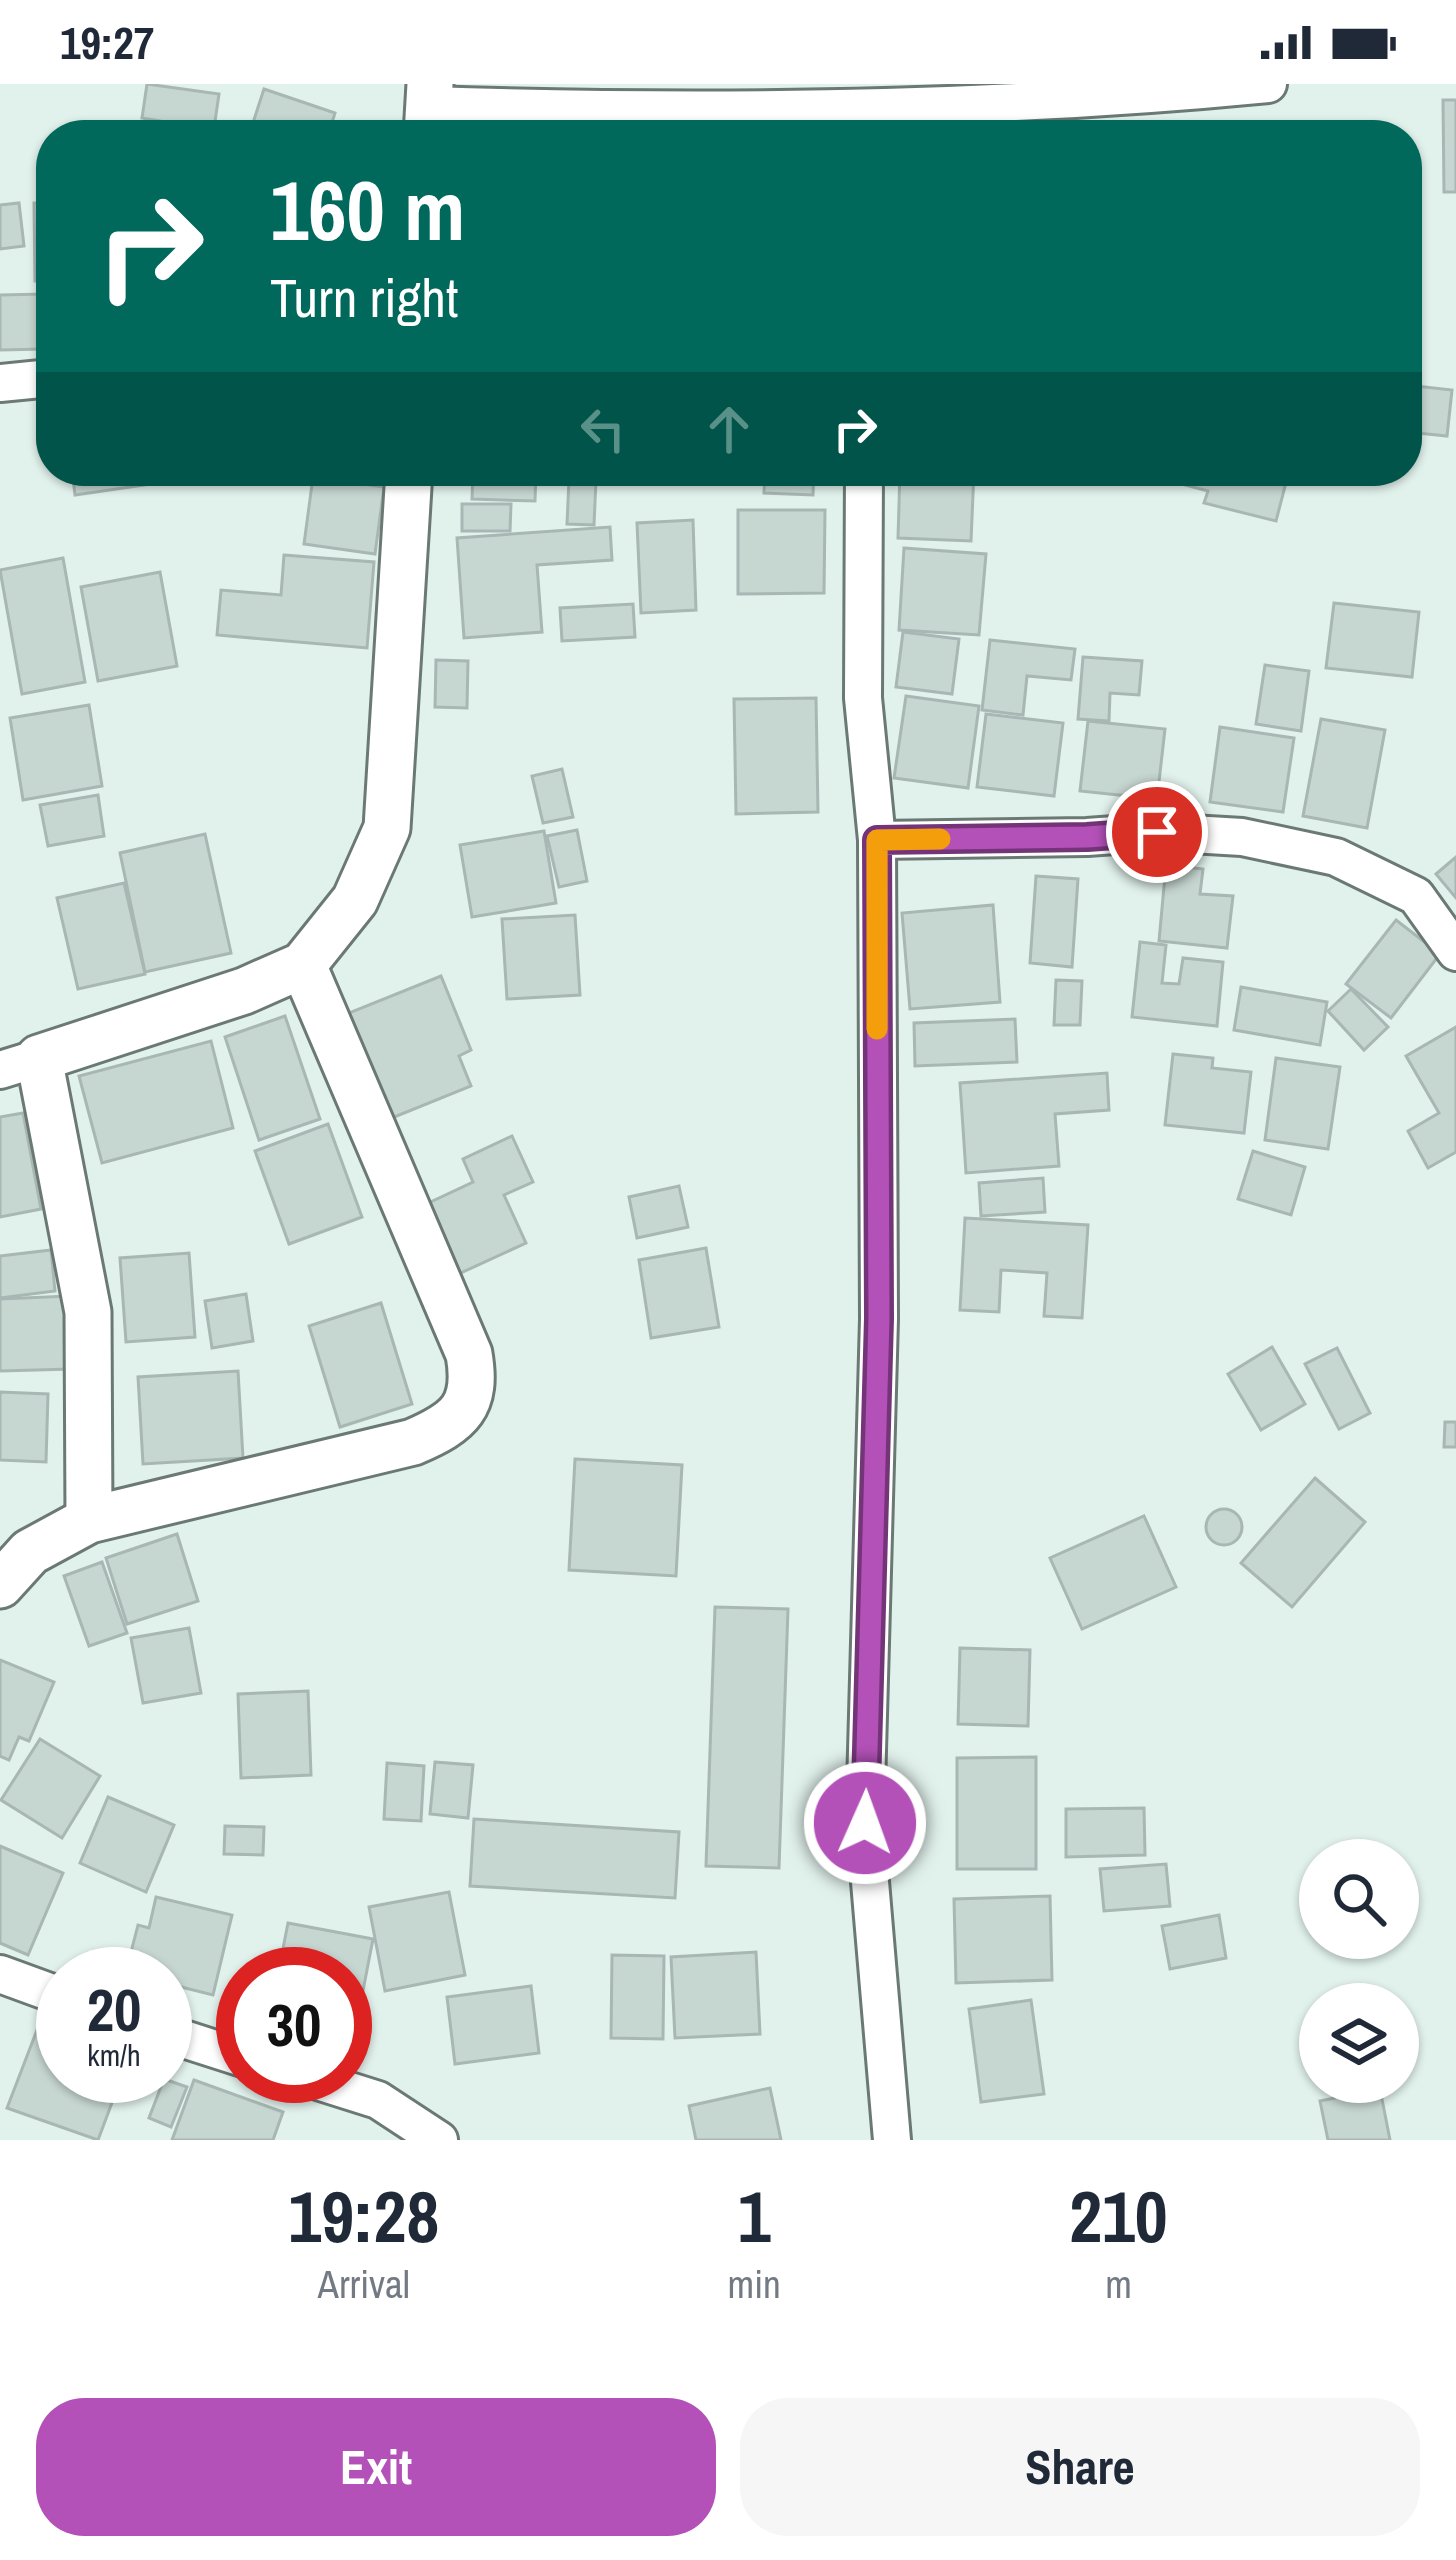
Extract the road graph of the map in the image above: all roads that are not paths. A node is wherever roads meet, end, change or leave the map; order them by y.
1 (1268, 84) edge
2 (428, 108) edge
3 (866, 109) edge
4 (36, 379) edge
5 (0, 383) edge
6 (408, 486) edge
7 (864, 486) edge
8 (877, 840) junction
9 (1456, 952) edge
10 (303, 965) junction
11 (20, 1064) edge
12 (89, 1520) junction
13 (0, 1585) edge
14 (0, 1974) edge
15 (36, 1987) edge
16 (372, 2098) edge
17 (439, 2140) edge
18 (892, 2140) edge

1 - 3 street
2 - 3 street
4 - 5 street
6 - 10 street
7 - 8 street
8 - 9 street
8 - 18 street
10 - 11 street
10 - 12 street
11 - 12 street
12 - 13 street
14 - 15 street
16 - 17 street

